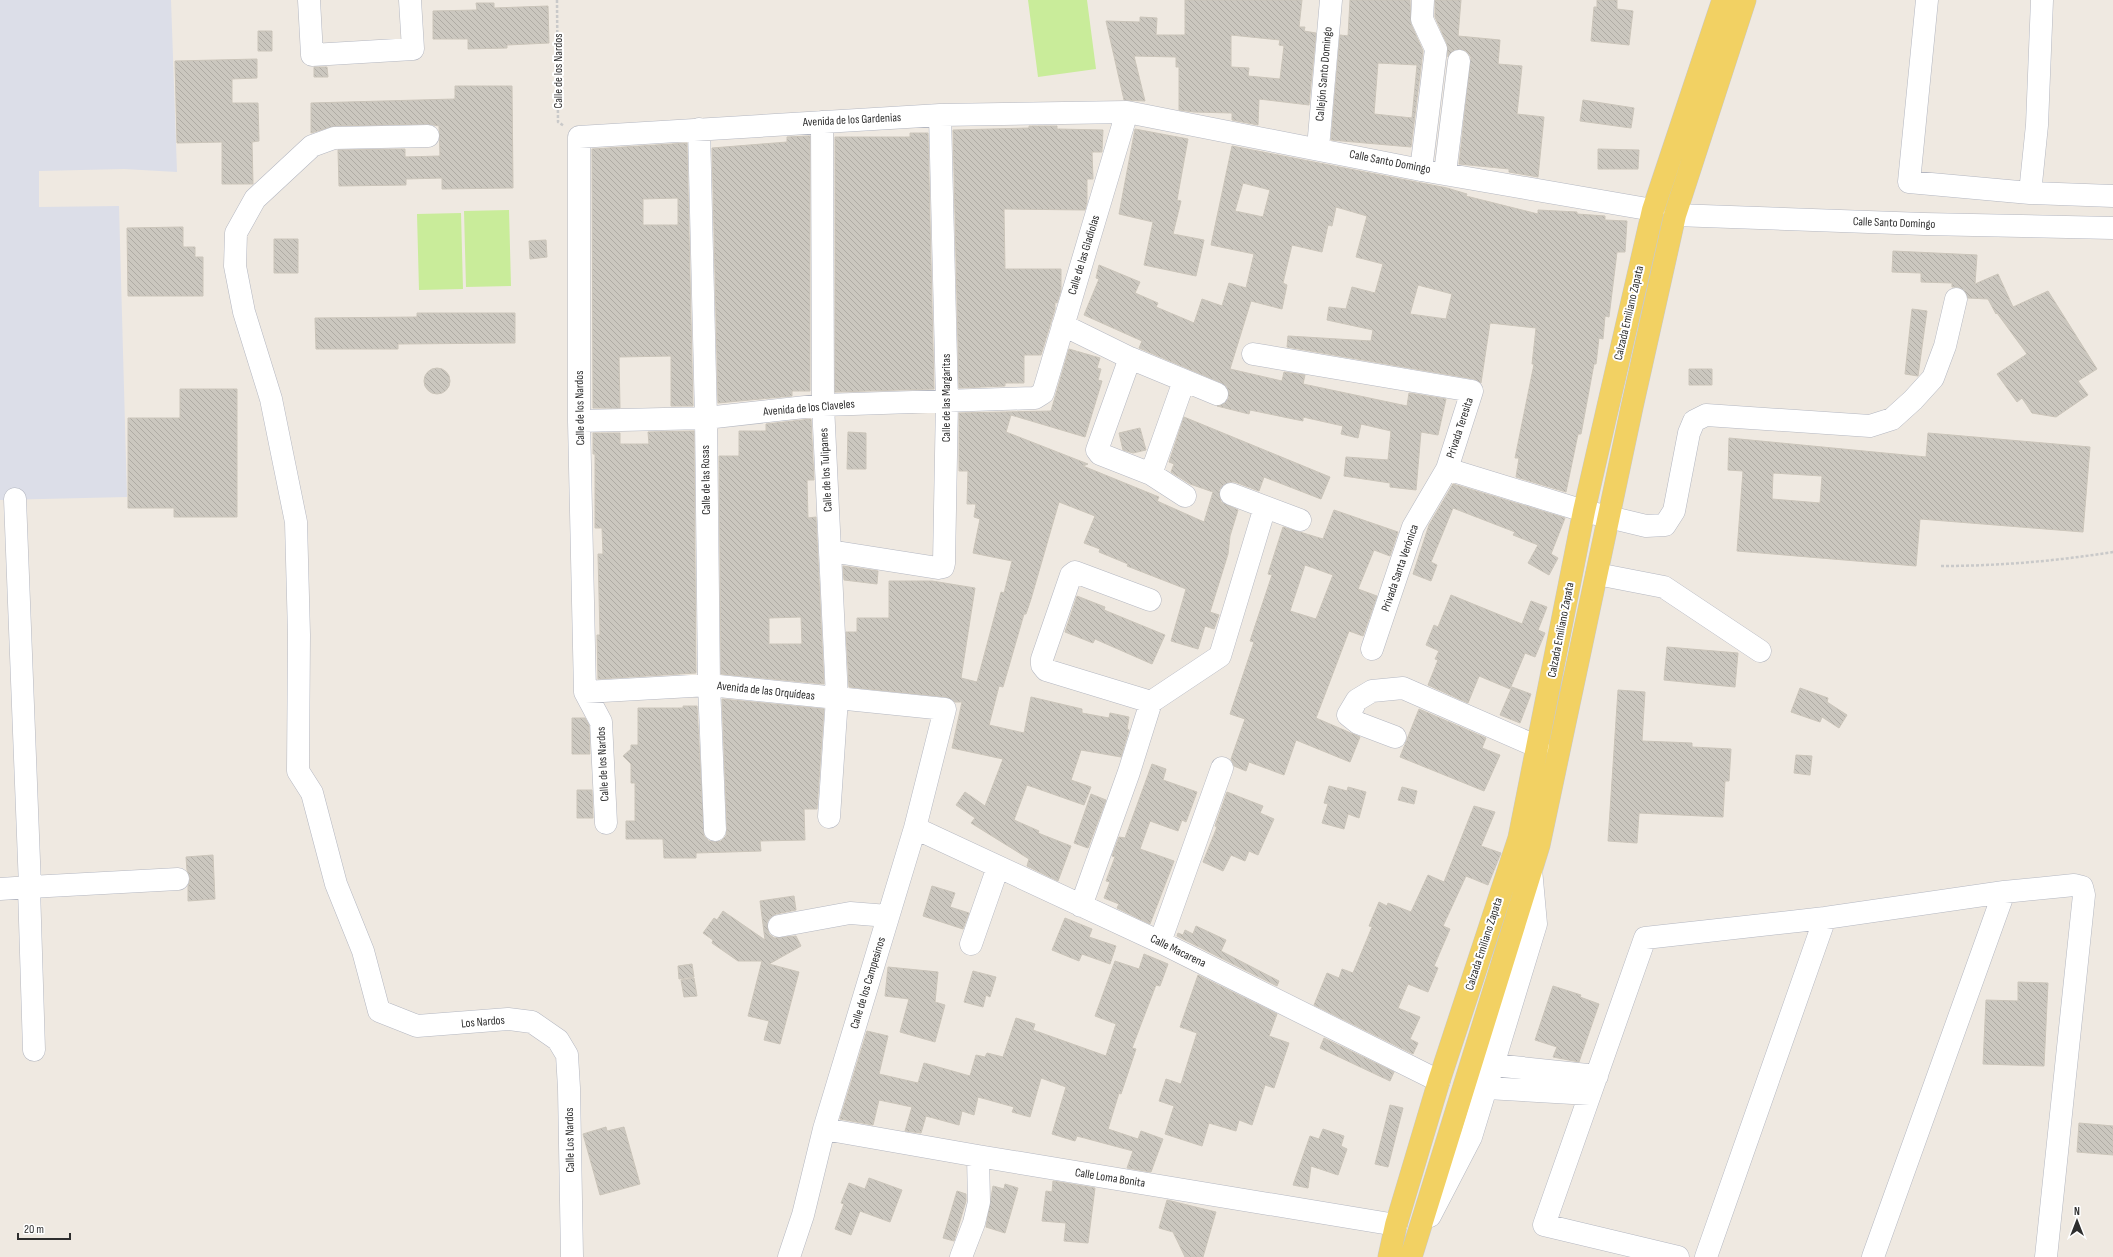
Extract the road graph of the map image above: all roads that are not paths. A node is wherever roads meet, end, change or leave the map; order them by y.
1 (309, 0) edge
2 (410, 0) edge
3 (1331, 0) edge
4 (1423, 0) edge
5 (1722, 0) edge
6 (1745, 0) edge
7 (1927, 0) edge
8 (2042, 0) edge
9 (1709, 41) junction
10 (1730, 47) junction
11 (1459, 61) dead end
12 (1127, 112) junction
13 (940, 115) junction
14 (822, 122) junction
15 (699, 129) junction
16 (428, 136) dead end
17 (579, 137) joint
18 (1318, 148) junction
19 (1421, 170) junction
20 (1446, 173) junction
21 (2030, 193) junction
22 (2113, 196) edge
23 (1653, 210) junction
24 (1675, 215) junction
25 (2113, 228) edge
26 (1956, 299) dead end
27 (1063, 325) junction
28 (1253, 354) dead end
29 (1130, 358) junction
30 (1184, 381) junction
31 (1217, 394) dead end
32 (1039, 397) joint
33 (947, 400) junction
34 (823, 405) junction
35 (706, 418) junction
36 (580, 421) junction
37 (1447, 469) junction
38 (1151, 474) junction
39 (1231, 494) dead end
40 (1185, 496) dead end
41 (15, 499) dead end
42 (1265, 507) junction
43 (1584, 511) junction
44 (1609, 517) junction
45 (1300, 520) dead end
46 (830, 551) junction
47 (1597, 574) junction
48 (1150, 600) dead end
49 (1372, 649) dead end
50 (1760, 651) dead end
51 (709, 685) junction
52 (585, 692) junction
53 (837, 698) junction
54 (1151, 702) junction
55 (945, 709) joint
56 (1395, 737) dead end
57 (1538, 748) junction
58 (1222, 768) dead end
59 (829, 817) dead end
60 (606, 823) dead end
61 (915, 828) junction
62 (715, 830) dead end
63 (998, 867) junction
64 (1532, 869) junction
65 (178, 879) dead end
66 (30, 888) junction
67 (0, 889) edge
68 (2004, 892) junction
69 (1081, 906) junction
70 (888, 916) junction
71 (1825, 918) junction
72 (779, 926) dead end
73 (1160, 942) junction
74 (971, 944) dead end
75 (547, 1032) joint
76 (34, 1050) dead end
77 (1494, 1065) junction
78 (1439, 1081) junction
79 (1594, 1085) junction
80 (1487, 1088) junction
81 (824, 1129) junction
82 (978, 1156) junction
83 (1396, 1226) junction
84 (1412, 1252) edge
85 (572, 1257) edge
86 (789, 1257) edge
87 (961, 1257) edge
88 (1389, 1257) edge
89 (1678, 1257) edge
90 (1706, 1257) edge
91 (1873, 1257) edge
92 (2046, 1257) edge

1 - 2 street
3 - 18 street, Callejón Santo Domingo
4 - 19 street
5 - 9 main road, Calzada Emiliano Zapata
6 - 10 main road, Calzada Emiliano Zapata
7 - 21 street
8 - 21 street
9 - 10 main road
9 - 23 main road, Calzada Emiliano Zapata
10 - 24 main road, Calzada Emiliano Zapata
11 - 20 street
12 - 13 street, Avenida de los Gardenias
12 - 18 street, Calle Santo Domingo
12 - 27 street, Calle de las Gladiolas
13 - 14 street, Avenida de los Gardenias
13 - 33 street, Calle de las Margaritas
14 - 15 street, Avenida de los Gardenias
14 - 34 street, Calle de los Tulipanes
15 - 17 street, Avenida de los Gardenias
15 - 35 street, Calle de las Rosas
16 - 75 street, Los Nardos
17 - 36 street, Calle de los Nardos
18 - 19 street, Calle Santo Domingo
19 - 20 street, Calle Santo Domingo
20 - 23 street, Calle Santo Domingo
21 - 22 street
23 - 43 main road, Calzada Emiliano Zapata
24 - 25 street, Calle Santo Domingo
24 - 44 main road, Calzada Emiliano Zapata
26 - 44 street, Privada Teresita
27 - 29 street
27 - 32 street, Calle de las Gladiolas
28 - 37 street, Privada Teresita
29 - 30 street
29 - 38 street
30 - 31 street
30 - 38 street
32 - 33 street, Avenida de los Claveles
33 - 34 street, Avenida de los Claveles
33 - 46 street, Calle de las Margaritas
34 - 35 street, Avenida de los Claveles
34 - 46 street, Calle de los Tulipanes
35 - 36 street, Avenida de los Claveles
35 - 51 street, Calle de las Rosas
36 - 52 street, Calle de los Nardos
37 - 43 street, Privada Teresita
37 - 49 street, Privada Santa Verónica
38 - 40 street
39 - 42 street
41 - 66 street
42 - 45 street
42 - 54 street
43 - 44 street, Privada Teresita
43 - 57 main road, Calzada Emiliano Zapata
44 - 47 main road, Calzada Emiliano Zapata
46 - 53 street, Calle de los Tulipanes
47 - 50 street
47 - 64 main road, Calzada Emiliano Zapata
48 - 54 street
51 - 52 street, Avenida de las Orquídeas
51 - 53 street, Avenida de las Orquídeas
51 - 62 street, Calle de las Rosas
52 - 60 street, Calle de los Nardos
53 - 55 street, Avenida de las Orquídeas
53 - 59 street, Calle de los Tulipanes
54 - 69 street
55 - 61 street, Calle de los Campesinos
56 - 57 street
57 - 78 main road, Calzada Emiliano Zapata
58 - 73 street
61 - 63 street, Calle Macarena
61 - 70 street, Calle de los Campesinos
63 - 69 street, Calle Macarena
63 - 74 street
64 - 77 street
64 - 84 main road, Calzada Emiliano Zapata
65 - 66 street
66 - 67 street
66 - 76 street
68 - 71 street
68 - 91 street
68 - 92 street
69 - 73 street, Calle Macarena
70 - 72 street
70 - 81 street, Calle de los Campesinos
71 - 79 street
71 - 90 street
73 - 78 street, Calle Macarena
75 - 85 street, Calle Los Nardos
77 - 79 street
77 - 80 street
78 - 83 main road, Calzada Emiliano Zapata
79 - 80 street
79 - 89 street
80 - 84 street
81 - 82 street, Calle Loma Bonita
81 - 86 street, Calle de los Campesinos
82 - 83 street, Calle Loma Bonita
82 - 87 street
83 - 88 main road, Calzada Emiliano Zapata

